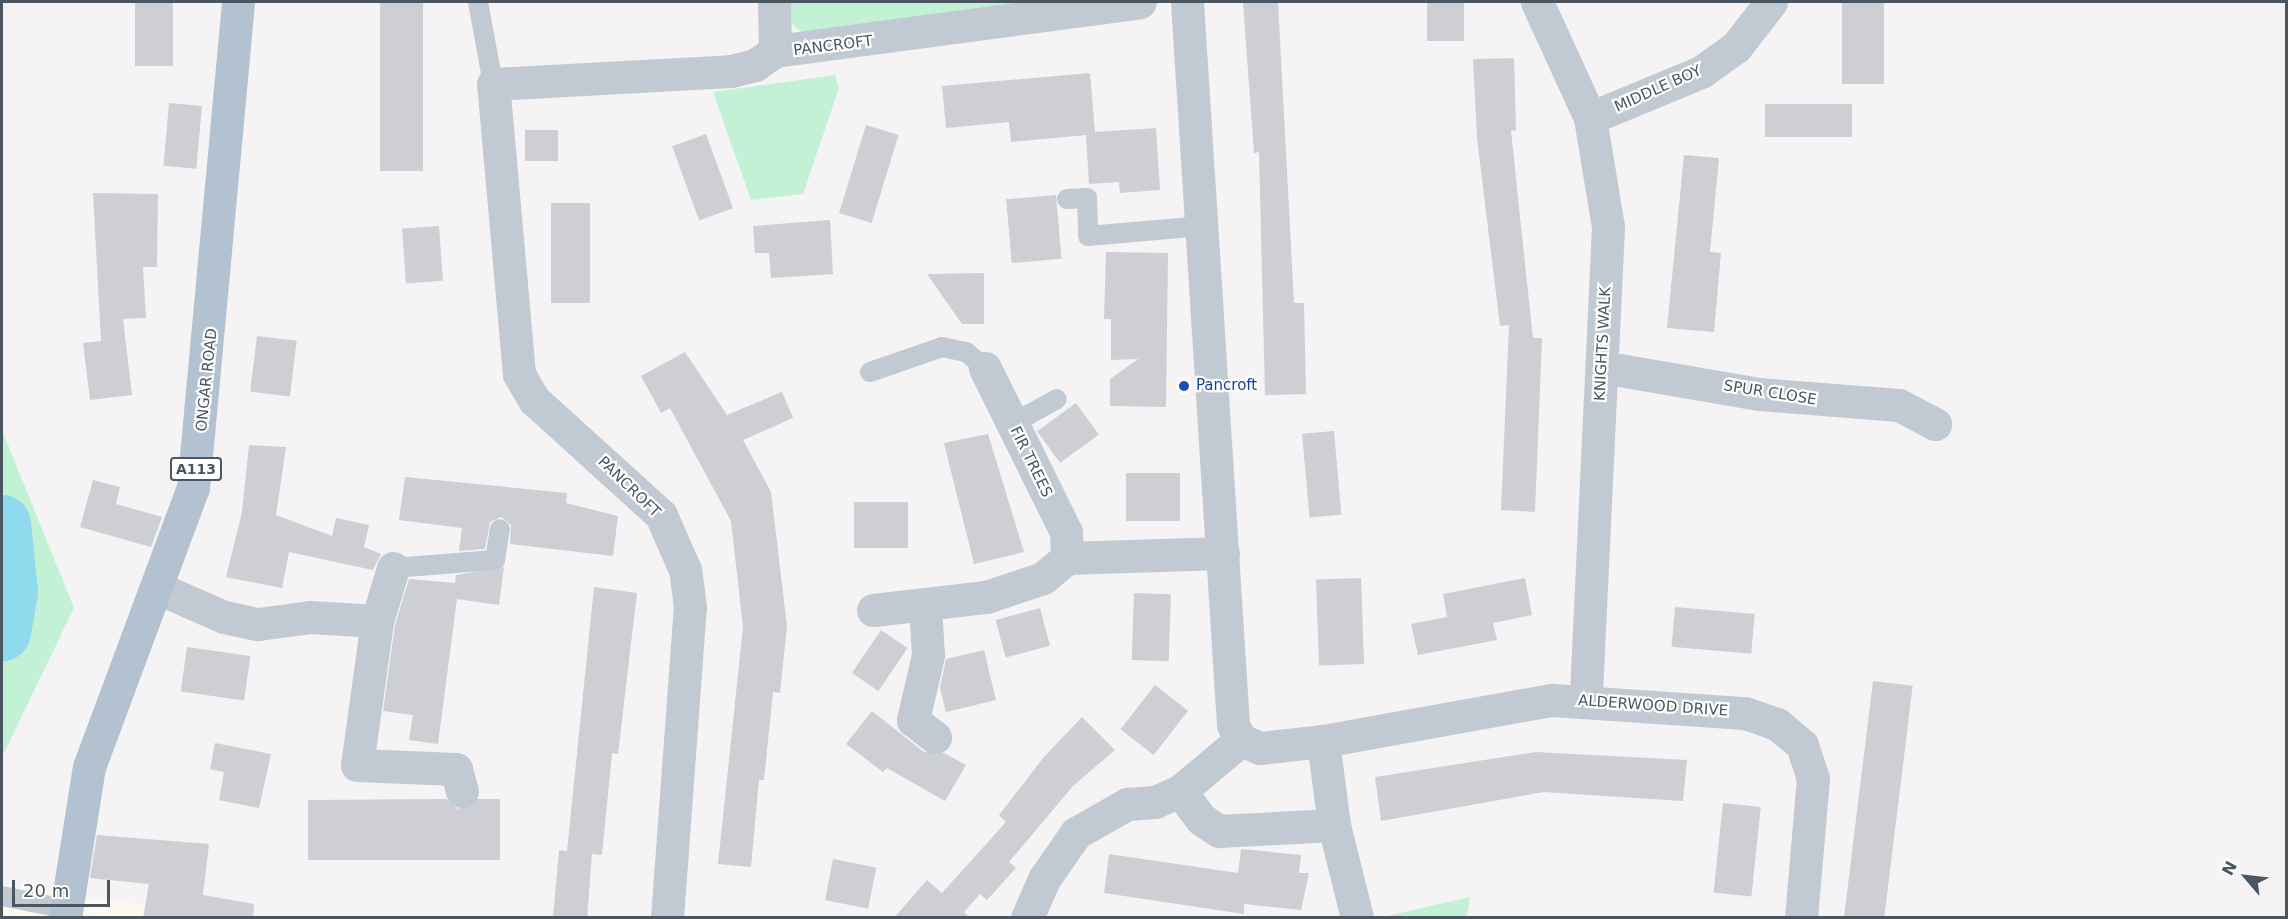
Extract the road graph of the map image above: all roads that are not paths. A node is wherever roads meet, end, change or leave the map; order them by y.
1 (238, 2) edge
2 (478, 2) edge
3 (774, 2) edge
4 (1140, 2) edge
5 (1187, 2) edge
6 (1537, 2) edge
7 (1771, 2) edge
8 (775, 51) junction
9 (493, 84) junction
10 (1590, 118) junction
11 (1067, 199) dead end
12 (1203, 226) junction
13 (1602, 367) junction
14 (985, 368) joint
15 (870, 372) dead end
16 (1057, 399) dead end
17 (1012, 424) junction
18 (1935, 424) dead end
19 (500, 529) dead end
20 (1223, 553) junction
21 (1067, 558) junction
22 (393, 568) joint
23 (160, 589) junction
24 (925, 608) junction
25 (873, 609) dead end
26 (377, 621) junction
27 (1586, 699) junction
28 (935, 738) dead end
29 (1241, 740) junction
30 (1323, 741) junction
31 (1180, 790) junction
32 (462, 791) dead end
33 (1334, 825) junction
34 (2, 896) edge
35 (66, 913) edge
36 (667, 918) edge
37 (1027, 918) edge
38 (1357, 918) edge
39 (1801, 918) edge

1 - 23 main road, ONGAR ROAD / A113
2 - 9 lane, PANCROFT
3 - 8 street, PANCROFT
4 - 8 street, PANCROFT
5 - 12 street
6 - 10 street, KNIGHTS WALK
7 - 10 street, MIDDLE BOY
8 - 9 street, PANCROFT
9 - 36 street, PANCROFT
10 - 13 street, KNIGHTS WALK
11 - 12 lane
12 - 20 street
13 - 18 street, SPUR CLOSE
13 - 27 street, KNIGHTS WALK
14 - 15 lane
14 - 17 street, FIR TREES
16 - 17 lane
17 - 21 street, FIR TREES
19 - 22 lane
20 - 21 street
20 - 29 street
21 - 24 street
22 - 26 street
23 - 26 street
23 - 35 main road, ONGAR ROAD / A113
24 - 25 street
24 - 28 street
26 - 32 street
27 - 30 street, ALDERWOOD DRIVE
27 - 39 street, ALDERWOOD DRIVE
29 - 30 street, ALDERWOOD DRIVE
29 - 31 street
30 - 33 street
31 - 33 street
31 - 37 street
33 - 38 street
34 - 35 lane

